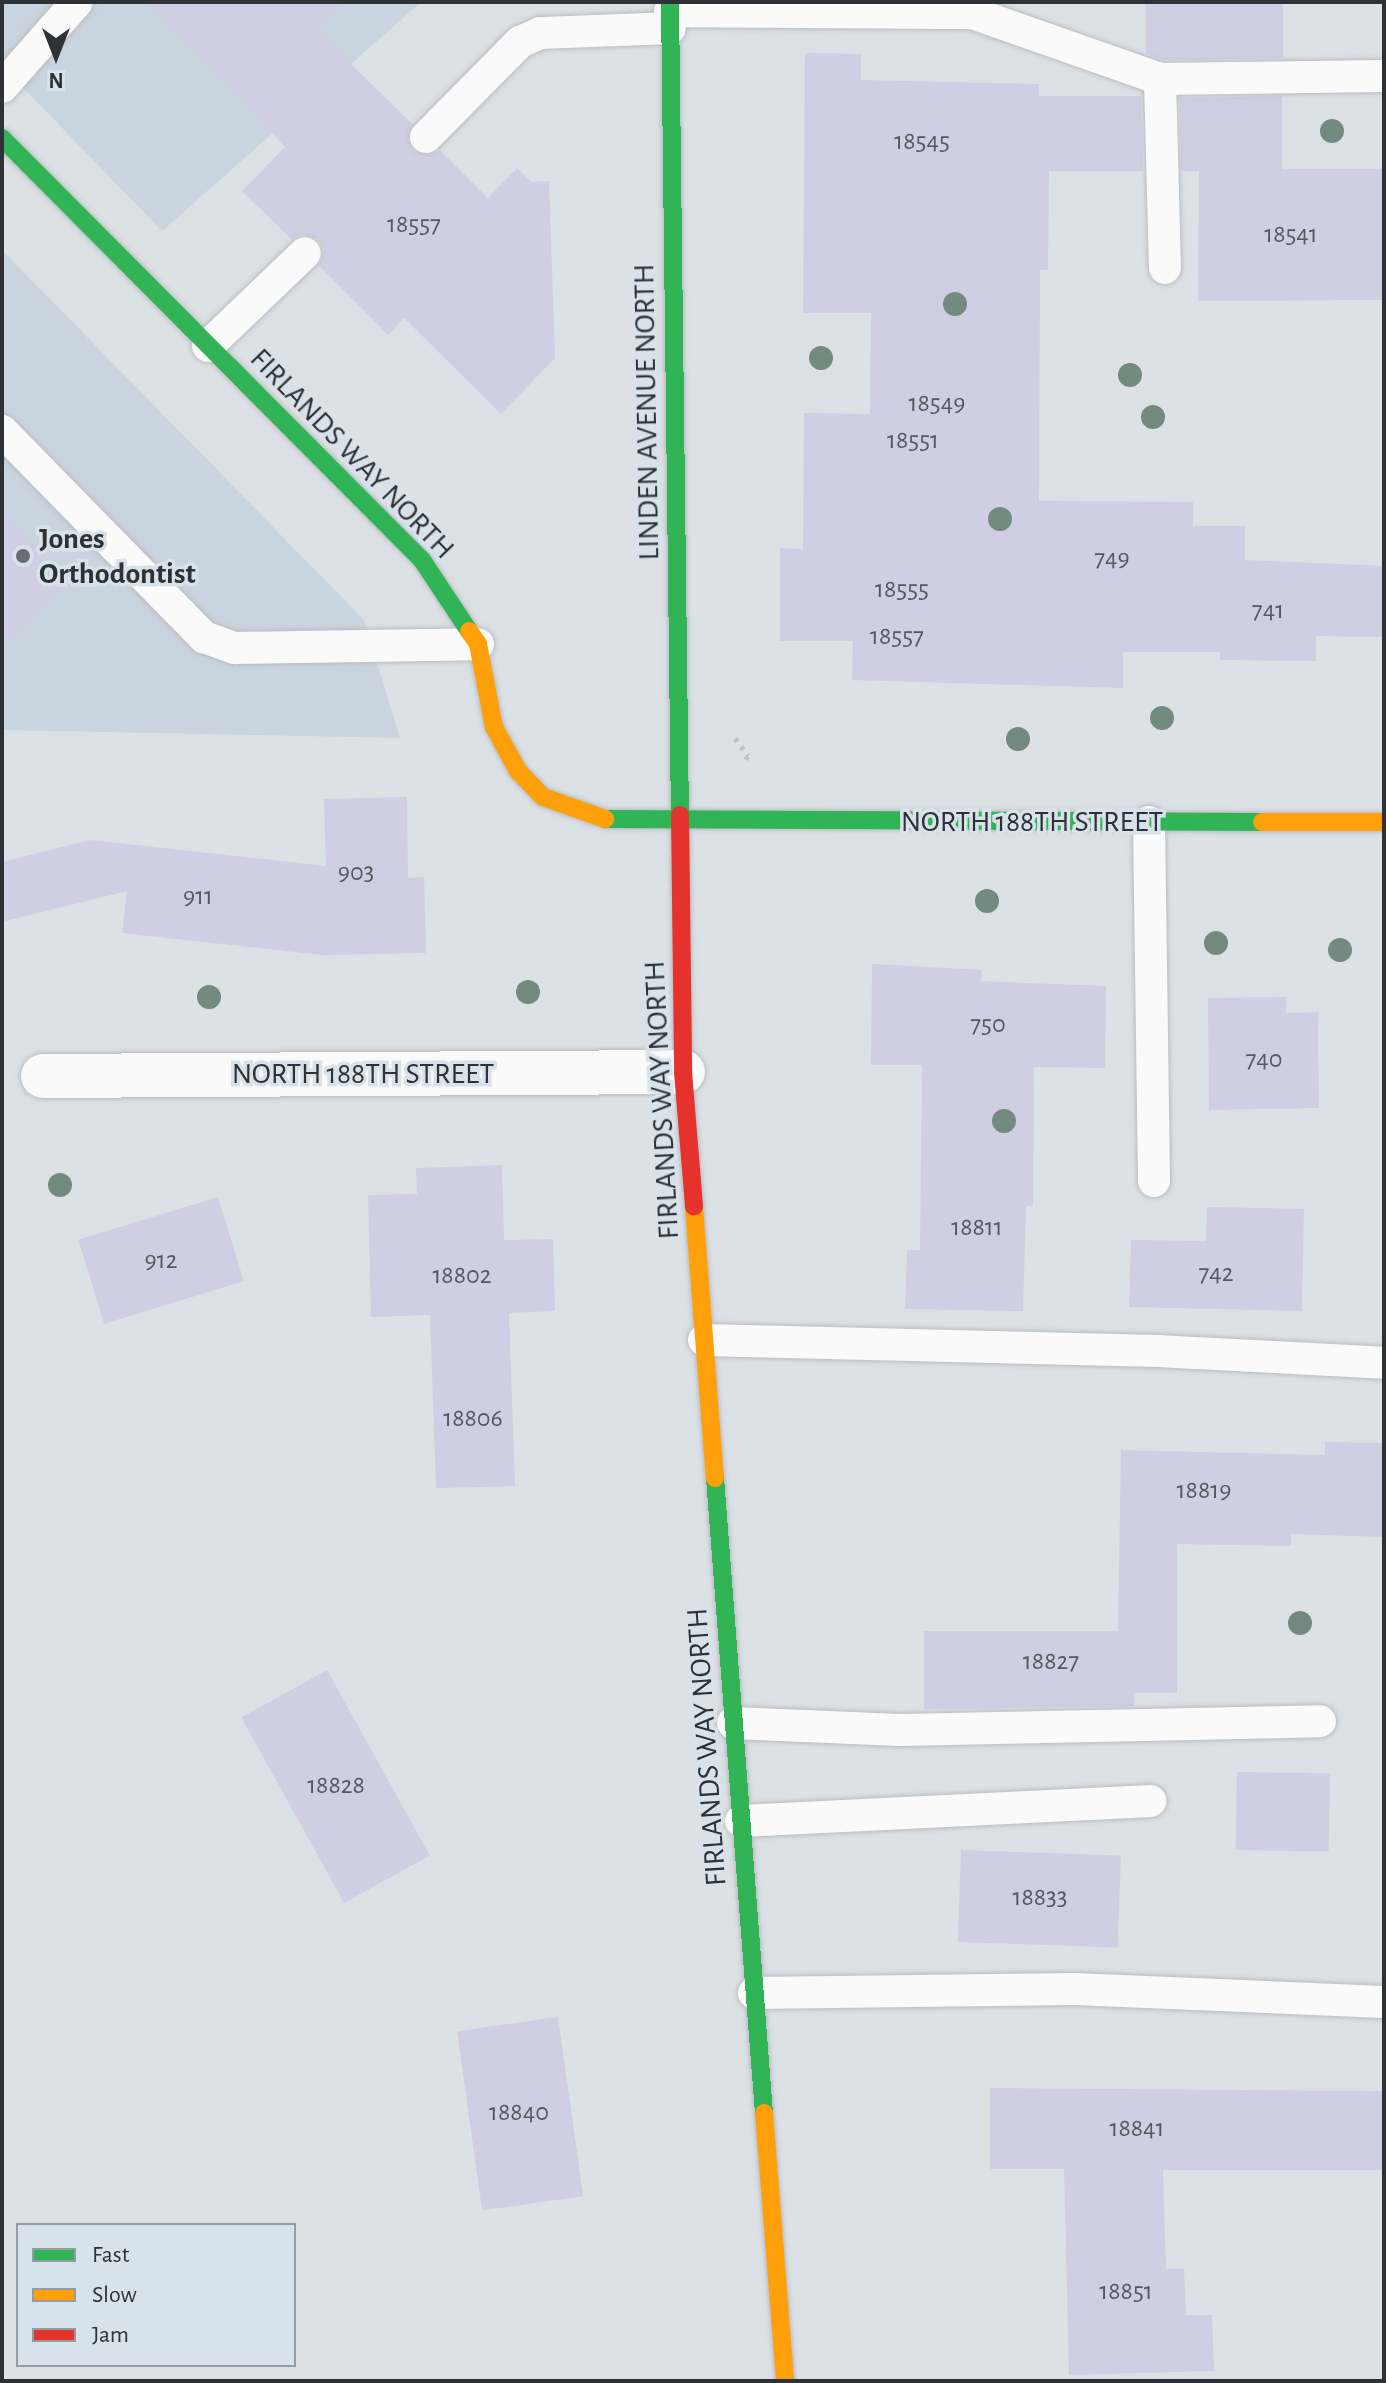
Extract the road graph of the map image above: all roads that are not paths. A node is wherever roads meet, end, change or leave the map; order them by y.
1 (77, 2) edge
2 (670, 14) edge
3 (1384, 76) edge
4 (1160, 79) junction
5 (2, 87) edge
6 (426, 137) dead end
7 (2, 138) edge
8 (305, 253) dead end
9 (1165, 268) dead end
10 (208, 346) junction
11 (2, 431) edge
12 (478, 644) junction
13 (681, 822) junction
14 (1149, 822) junction
15 (1384, 822) edge
16 (683, 1072) junction
17 (43, 1076) dead end
18 (1154, 1181) dead end
19 (704, 1340) junction
20 (1384, 1363) edge
21 (1320, 1721) dead end
22 (733, 1723) junction
23 (1151, 1801) dead end
24 (741, 1821) junction
25 (754, 1993) junction
26 (1384, 2002) edge
27 (785, 2381) edge

1 - 5 lane
2 - 4 lane
2 - 6 lane
2 - 13 street, LINDEN AVENUE NORTH
3 - 4 lane
4 - 9 lane
7 - 10 street, FIRLANDS WAY NORTH
8 - 10 lane
10 - 12 street, FIRLANDS WAY NORTH
11 - 12 lane
12 - 13 street, FIRLANDS WAY NORTH
13 - 14 street, NORTH 188TH STREET
13 - 16 street, FIRLANDS WAY NORTH
14 - 15 street, NORTH 188TH STREET
14 - 18 lane
16 - 17 street, NORTH 188TH STREET
16 - 19 street, FIRLANDS WAY NORTH
19 - 20 lane
19 - 22 street, FIRLANDS WAY NORTH
21 - 22 lane
22 - 24 street, FIRLANDS WAY NORTH
23 - 24 lane
24 - 25 street, FIRLANDS WAY NORTH
25 - 26 lane
25 - 27 street, FIRLANDS WAY NORTH

